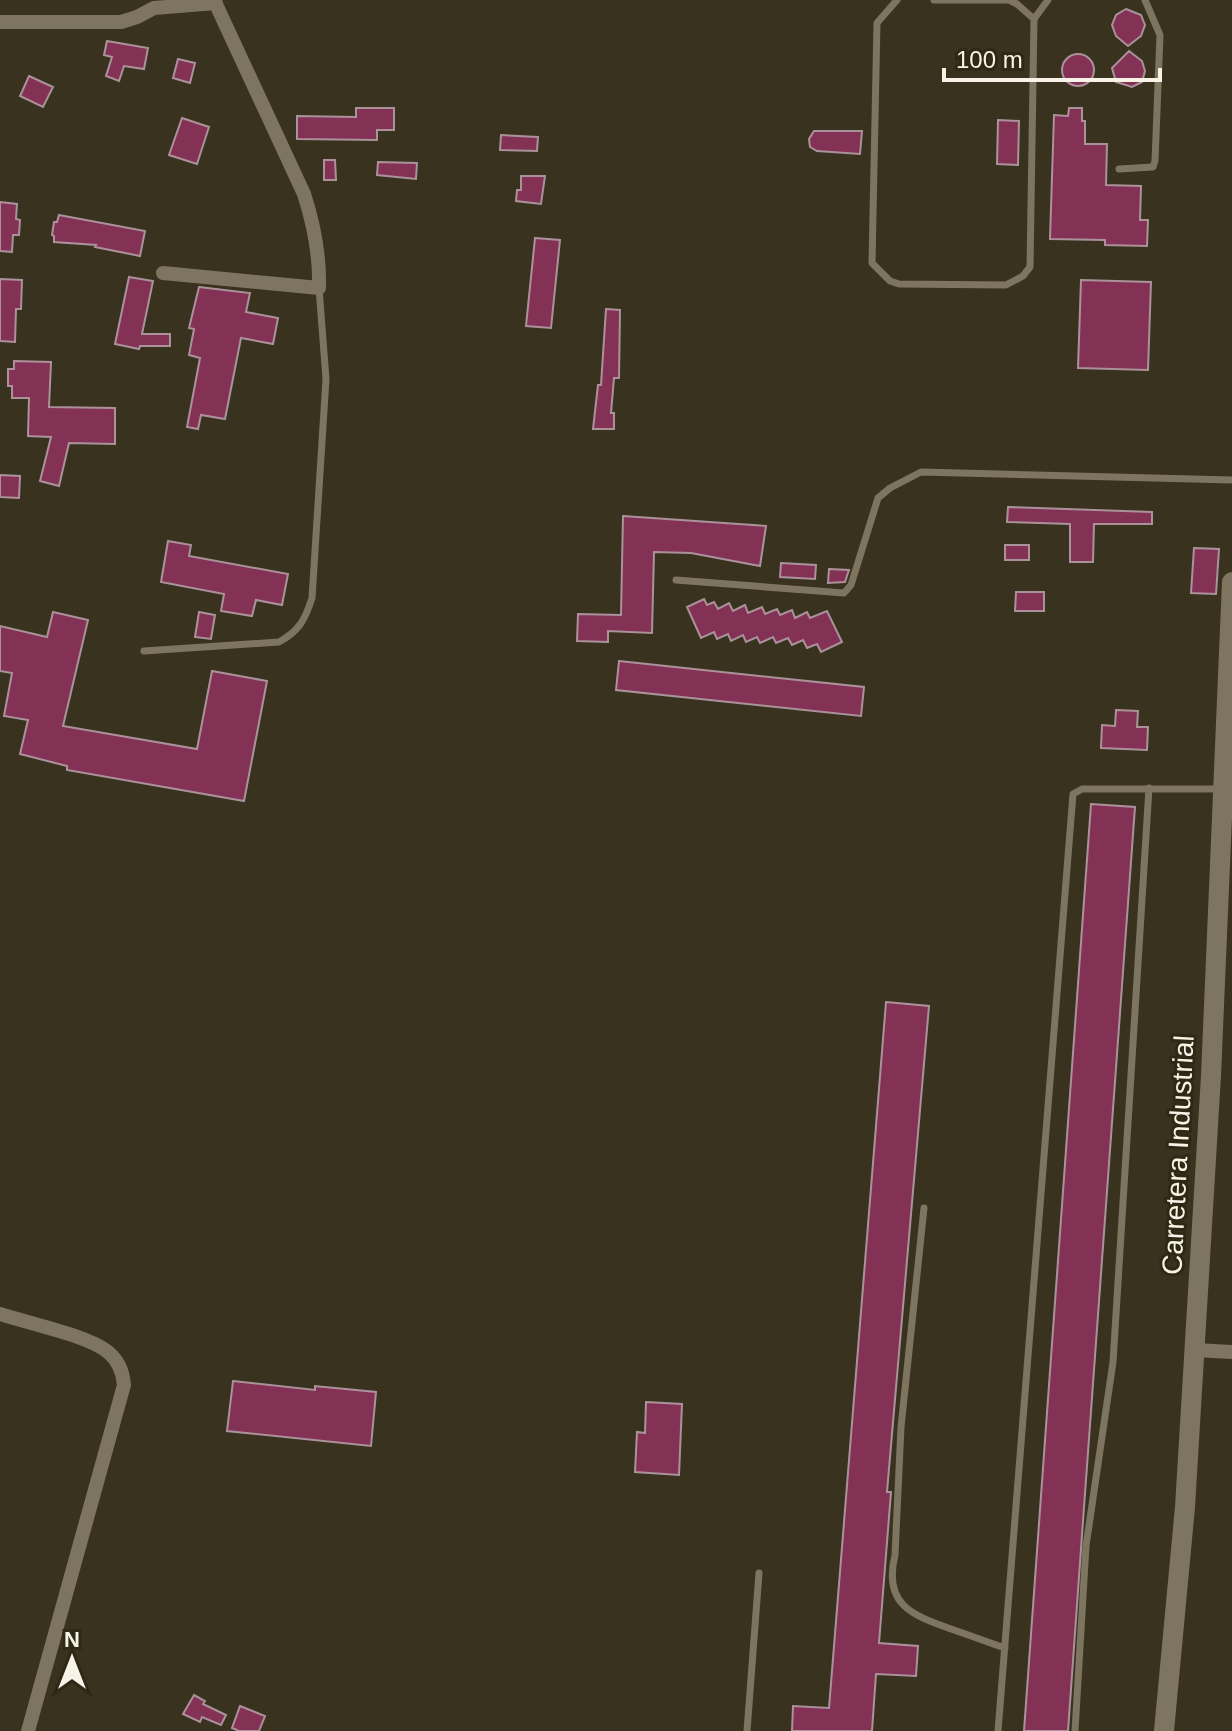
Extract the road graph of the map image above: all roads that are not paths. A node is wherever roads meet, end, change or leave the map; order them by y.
1 (897, 0) edge
2 (934, 0) edge
3 (1048, 0) edge
4 (1145, 0) edge
5 (215, 1) edge
6 (156, 4) edge
7 (1034, 19) junction
8 (0, 22) edge
9 (1119, 169) dead end
10 (163, 273) dead end
11 (319, 288) junction
12 (1232, 480) edge
13 (676, 580) dead end
14 (1232, 582) edge
15 (144, 651) dead end
16 (1149, 788) junction
17 (1224, 789) junction
18 (924, 1208) dead end
19 (0, 1314) edge
20 (1195, 1350) junction
21 (1232, 1352) edge
22 (759, 1573) dead end
23 (1005, 1648) junction
24 (28, 1731) edge
25 (747, 1731) edge
26 (998, 1731) edge
27 (1075, 1731) edge
28 (1164, 1731) edge

1 - 7 lane
2 - 7 lane
3 - 7 lane
4 - 9 lane
5 - 6 street
5 - 11 street
6 - 8 street
10 - 11 street
11 - 15 lane
12 - 13 lane
14 - 17 main road, Carretera Industrial
16 - 17 lane
16 - 23 lane
16 - 27 lane
17 - 20 main road, Carretera Industrial
18 - 23 lane
19 - 24 street
20 - 21 street
20 - 28 main road, Carretera Industrial
22 - 25 lane
23 - 26 lane

